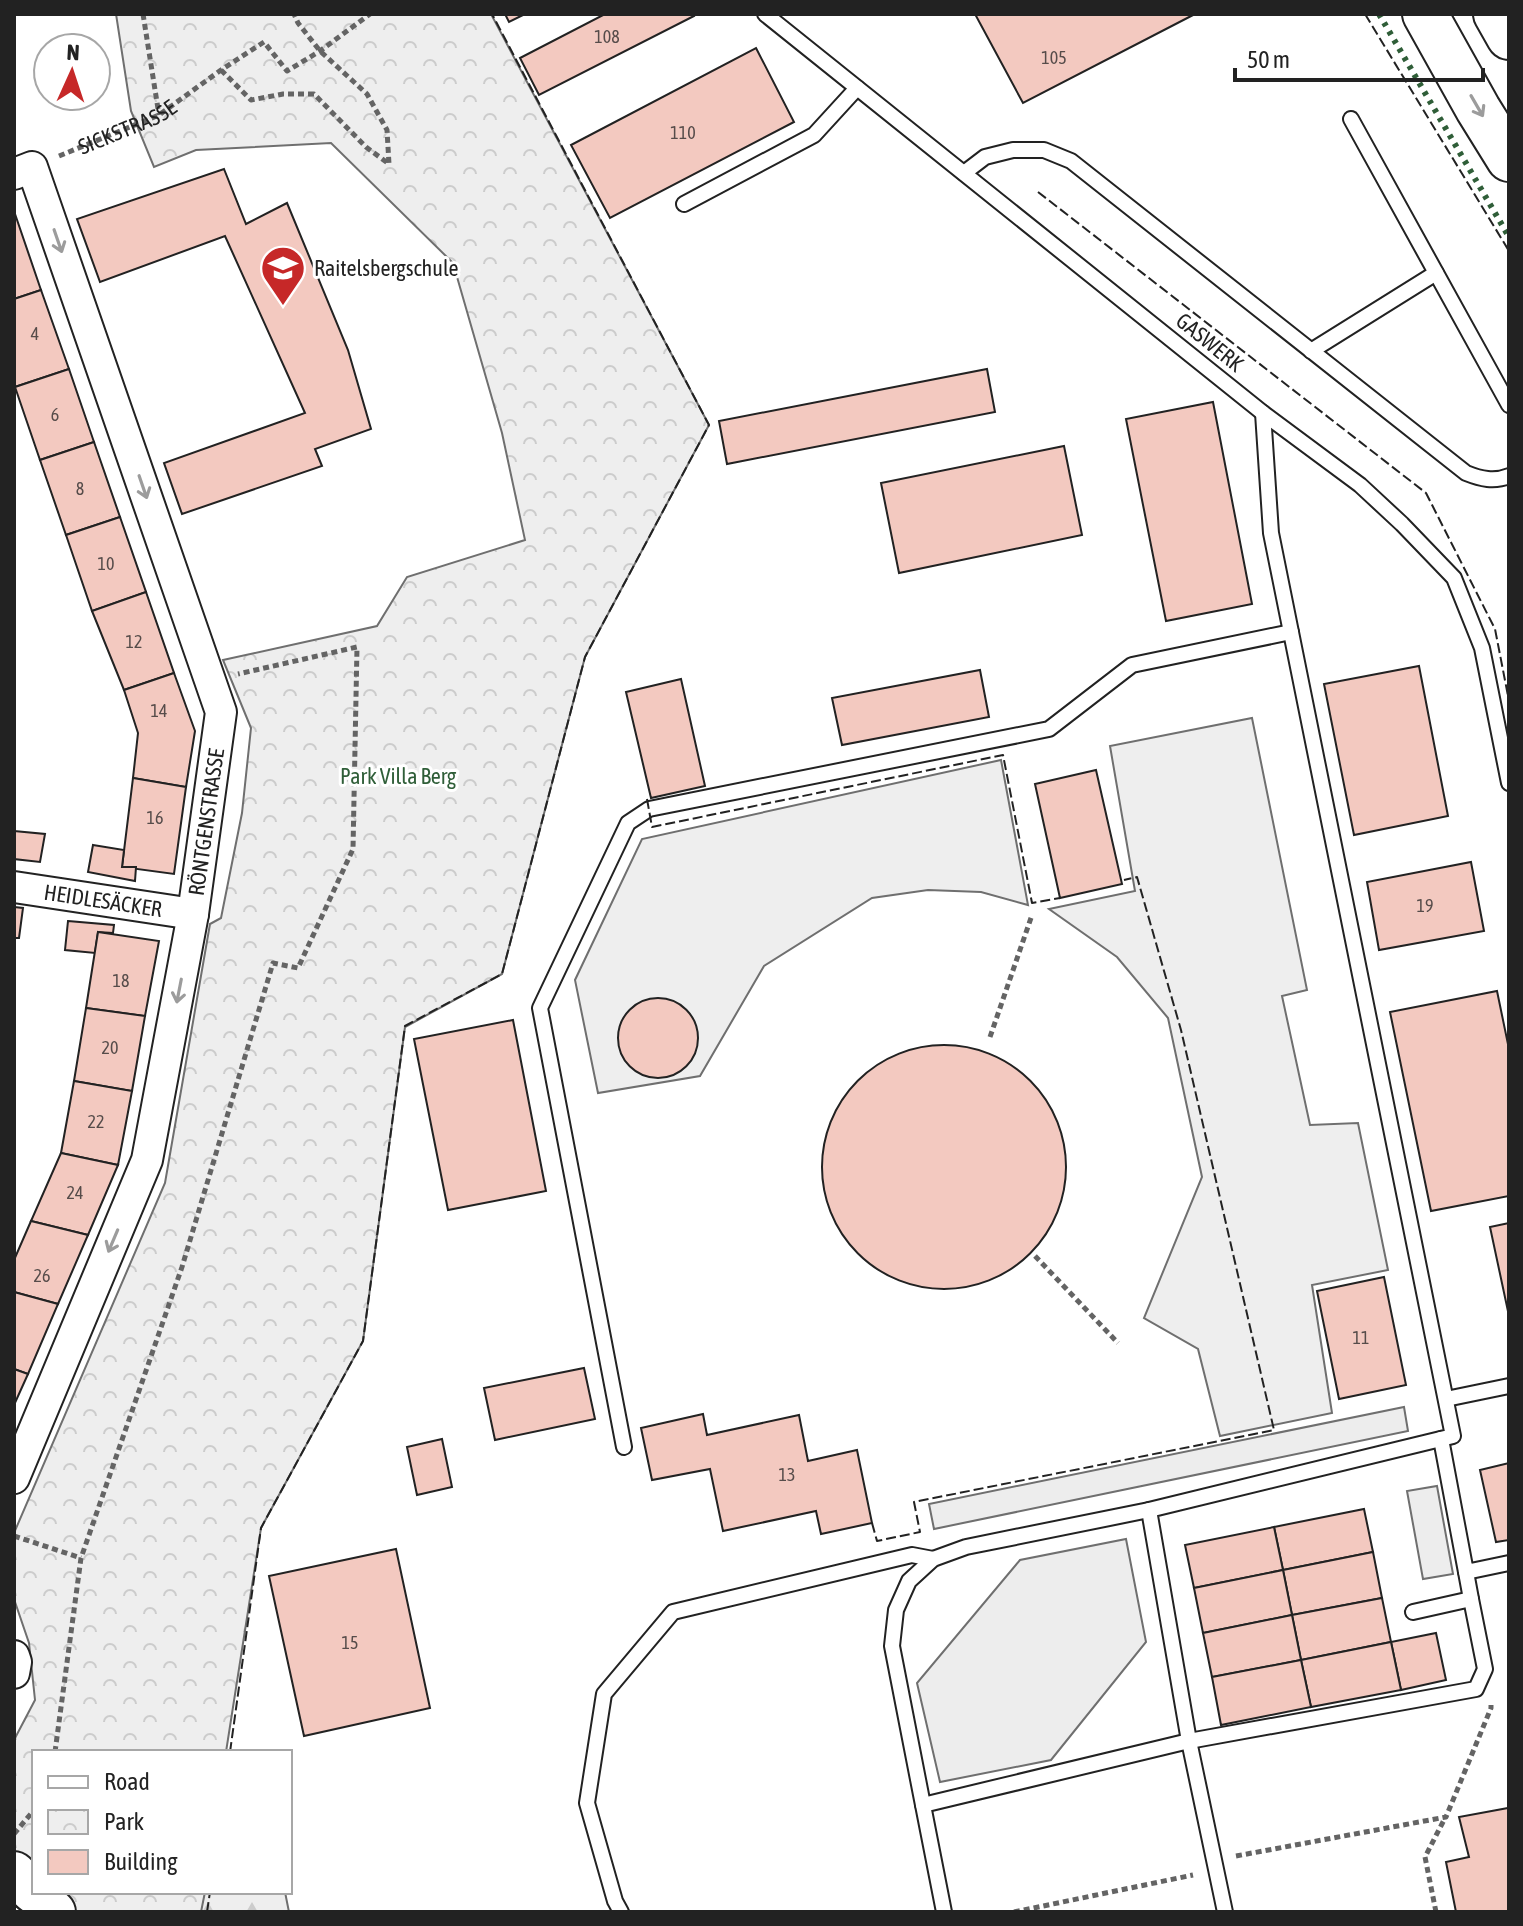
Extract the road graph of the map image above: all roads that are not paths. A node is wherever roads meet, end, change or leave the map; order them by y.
1 (766, 14) edge
2 (1425, 14) edge
3 (1496, 14) edge
4 (1509, 37) edge
5 (857, 88) junction
6 (1351, 119) dead end
7 (1509, 159) edge
8 (23, 170) edge
9 (964, 173) junction
10 (684, 204) dead end
11 (1436, 273) junction
12 (1311, 351) junction
13 (1509, 405) edge
14 (1263, 413) junction
15 (1509, 476) edge
16 (1291, 632) junction
17 (1509, 783) edge
18 (14, 887) edge
19 (193, 914) junction
20 (1509, 1386) edge
21 (1446, 1399) junction
22 (1441, 1439) junction
23 (624, 1447) dead end
24 (14, 1478) edge
25 (1149, 1510) junction
26 (933, 1559) junction
27 (1509, 1563) edge
28 (1466, 1572) junction
29 (1471, 1599) junction
30 (1413, 1612) dead end
31 (14, 1656) edge
32 (14, 1673) edge
33 (1189, 1741) junction
34 (923, 1805) junction
35 (14, 1873) edge
36 (32, 1891) edge
37 (36, 1894) edge
38 (54, 1912) edge
39 (621, 1912) edge
40 (944, 1912) edge
41 (1225, 1912) edge

1 - 5 lane, GASWERK
2 -> 7 highway
3 - 4 highway
5 - 9 lane, GASWERK
5 - 10 lane
6 - 11 lane
8 -> 19 street, RÖNTGENSTRASSE
9 - 12 lane
9 - 14 lane, GASWERK
11 - 12 lane
11 - 13 lane
12 - 15 lane
14 - 16 lane
14 - 17 lane, GASWERK
16 - 21 lane
16 - 23 lane
18 - 19 street, HEIDLESÄCKER
19 -> 24 street, RÖNTGENSTRASSE
20 - 21 lane
21 - 22 lane
22 - 25 lane
22 - 28 lane
25 - 26 lane
25 - 33 lane
26 - 34 lane
26 - 39 lane
27 - 28 lane
28 - 29 lane
29 - 30 lane
29 - 33 lane
31 - 32 street
33 - 34 lane
33 - 41 lane
34 - 40 lane
35 - 36 main road
37 - 38 main road

